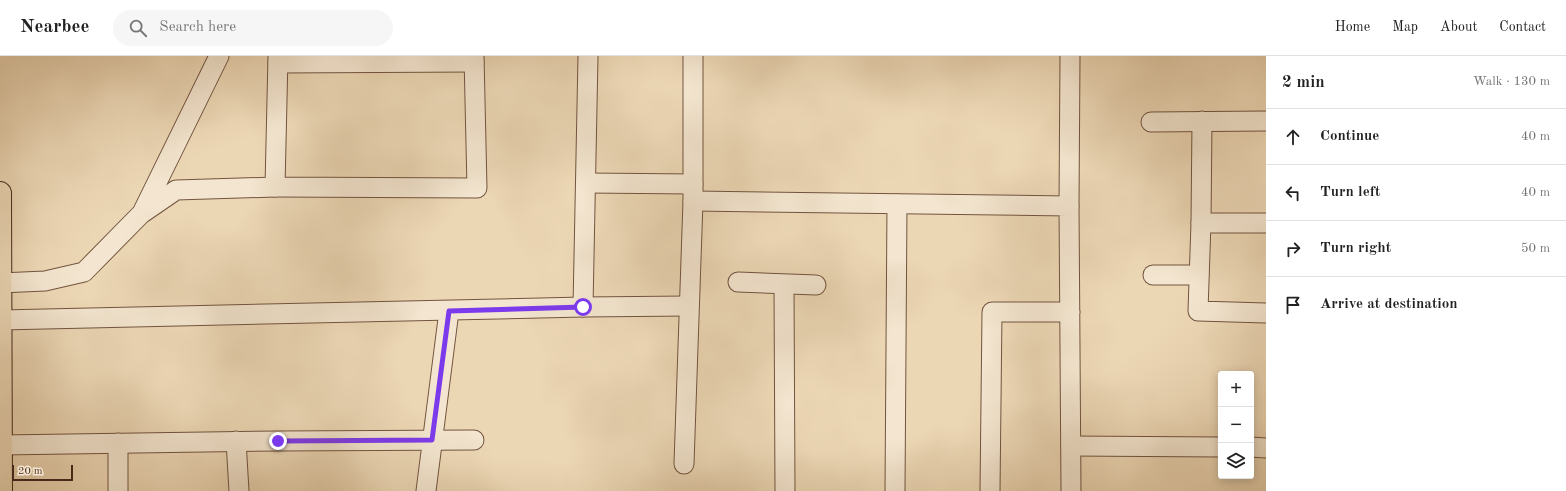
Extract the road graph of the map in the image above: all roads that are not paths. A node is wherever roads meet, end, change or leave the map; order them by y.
1 (219, 56) edge
2 (588, 56) edge
3 (693, 56) edge
4 (1070, 56) edge
5 (278, 59) edge
6 (474, 59) edge
7 (1202, 121) junction
8 (1266, 121) edge
9 (1151, 122) dead end
10 (587, 183) junction
11 (275, 187) junction
12 (693, 192) junction
13 (0, 193) edge
14 (897, 204) junction
15 (1069, 206) junction
16 (142, 213) junction
17 (1201, 222) junction
18 (1266, 223) edge
19 (1153, 275) dead end
20 (1199, 275) junction
21 (738, 282) dead end
22 (0, 283) edge
23 (784, 285) junction
24 (816, 285) dead end
25 (688, 306) junction
26 (583, 307) junction
27 (449, 311) junction
28 (1070, 312) junction
29 (1266, 313) edge
30 (1, 320) edge
31 (432, 440) junction
32 (474, 440) dead end
33 (236, 441) junction
34 (118, 443) junction
35 (1, 445) junction
36 (1071, 446) junction
37 (1218, 447) edge
38 (1254, 447) edge
39 (1266, 448) edge
40 (684, 464) dead end
41 (1, 491) edge
42 (118, 491) edge
43 (239, 491) edge
44 (426, 491) edge
45 (784, 491) edge
46 (896, 491) edge
47 (990, 491) edge
48 (1071, 491) edge

1 - 16 street
2 - 10 street
3 - 12 street
4 - 15 street
5 - 6 street
5 - 11 street
6 - 11 street
7 - 8 street
7 - 9 street
7 - 17 street
10 - 12 street
10 - 26 street
11 - 16 street
12 - 14 street
12 - 25 street
13 - 22 main road
14 - 15 street
14 - 46 street
15 - 28 street
16 - 22 street
17 - 18 street
17 - 20 street
19 - 20 street
20 - 29 street
21 - 23 street
22 - 30 main road
23 - 24 street
23 - 45 street
25 - 26 street
25 - 40 street
26 - 27 street
27 - 30 street
27 - 31 street
28 - 36 street
28 - 47 street
30 - 35 main road
31 - 32 street
31 - 33 street
31 - 44 street
33 - 34 street
33 - 43 street
34 - 35 street
34 - 42 street
35 - 41 main road
36 - 37 street
36 - 48 street
38 - 39 street

